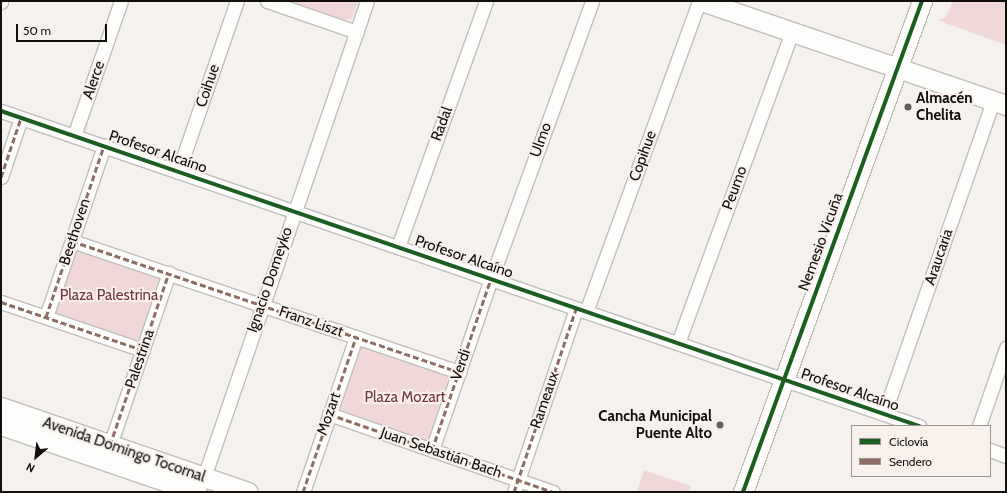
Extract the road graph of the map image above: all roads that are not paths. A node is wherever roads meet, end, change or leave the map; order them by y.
1 (121, 1) edge
2 (237, 1) edge
3 (267, 1) edge
4 (367, 1) edge
5 (486, 1) edge
6 (592, 1) edge
7 (700, 1) edge
8 (922, 1) edge
9 (356, 32) junction
10 (792, 32) junction
11 (897, 68) junction
12 (1000, 103) edge
13 (1, 111) edge
14 (21, 118) junction
15 (74, 136) junction
16 (104, 146) junction
17 (178, 172) junction
18 (1, 177) edge
19 (294, 212) junction
20 (72, 241) junction
21 (398, 247) junction
22 (169, 273) junction
23 (491, 279) junction
24 (1, 302) edge
25 (262, 305) junction
26 (581, 310) junction
27 (46, 317) junction
28 (356, 337) junction
29 (678, 343) junction
30 (1006, 348) edge
31 (143, 350) junction
32 (459, 372) junction
33 (784, 380) junction
34 (1, 407) edge
35 (329, 414) junction
36 (884, 414) junction
37 (1, 425) edge
38 (916, 425) edge
39 (979, 425) edge
40 (110, 445) junction
41 (432, 450) junction
42 (991, 450) edge
43 (1006, 456) edge
44 (516, 486) edge
45 (200, 487) edge
46 (248, 492) edge
47 (303, 492) edge
48 (553, 492) edge
49 (743, 492) edge

1 - 15 street, Alerce
2 - 17 street, Coihue
3 - 9 street
4 - 9 street, Ignacio Domeyko
5 - 21 street, Radal
6 - 23 street, Ulmo
7 - 10 main road
7 - 26 street, Copihue
8 - 11 main road, Nemesio Vicuña
9 - 19 street, Ignacio Domeyko
10 - 11 main road
10 - 29 street, Peumo
11 - 12 main road
11 - 33 main road, Nemesio Vicuña
12 - 36 street, Araucaria
13 - 14 street, Profesor Alcaíno
14 - 15 street, Profesor Alcaíno
14 - 18 street
15 - 16 street, Profesor Alcaíno
16 - 17 street, Profesor Alcaíno
16 - 20 street, Beethoven
17 - 19 street, Profesor Alcaíno
19 - 21 street, Profesor Alcaíno
19 - 25 street, Ignacio Domeyko
20 - 22 street, Franz Liszt
20 - 27 street, Beethoven
21 - 23 street, Profesor Alcaíno
22 - 25 street, Franz Liszt
22 - 31 street, Palestrina
23 - 26 street, Profesor Alcaíno
23 - 32 street, Verdi
24 - 27 street
25 - 28 street, Franz Liszt
25 - 45 street, Ignacio Domeyko
26 - 29 street, Profesor Alcaíno
26 - 44 street, Rameaux
27 - 31 street
28 - 32 street, Franz Liszt
28 - 35 street, Mozart
29 - 33 street, Profesor Alcaíno
30 - 39 street
31 - 40 street, Palestrina
32 - 41 street, Verdi
33 - 36 street, Profesor Alcaíno
33 - 49 main road, Nemesio Vicuña
34 - 40 main road, Avenida Domingo Tocornal
35 - 41 street, Juan Sebastián Bach
35 - 47 street, Mozart
36 - 38 street, Profesor Alcaíno
37 - 45 main road, Avenida Domingo Tocornal
40 - 45 main road, Avenida Domingo Tocornal
41 - 44 street, Juan Sebastián Bach
42 - 43 street
44 - 48 street, Juan Sebastián Bach
45 - 46 main road, Avenida Domingo Tocornal

